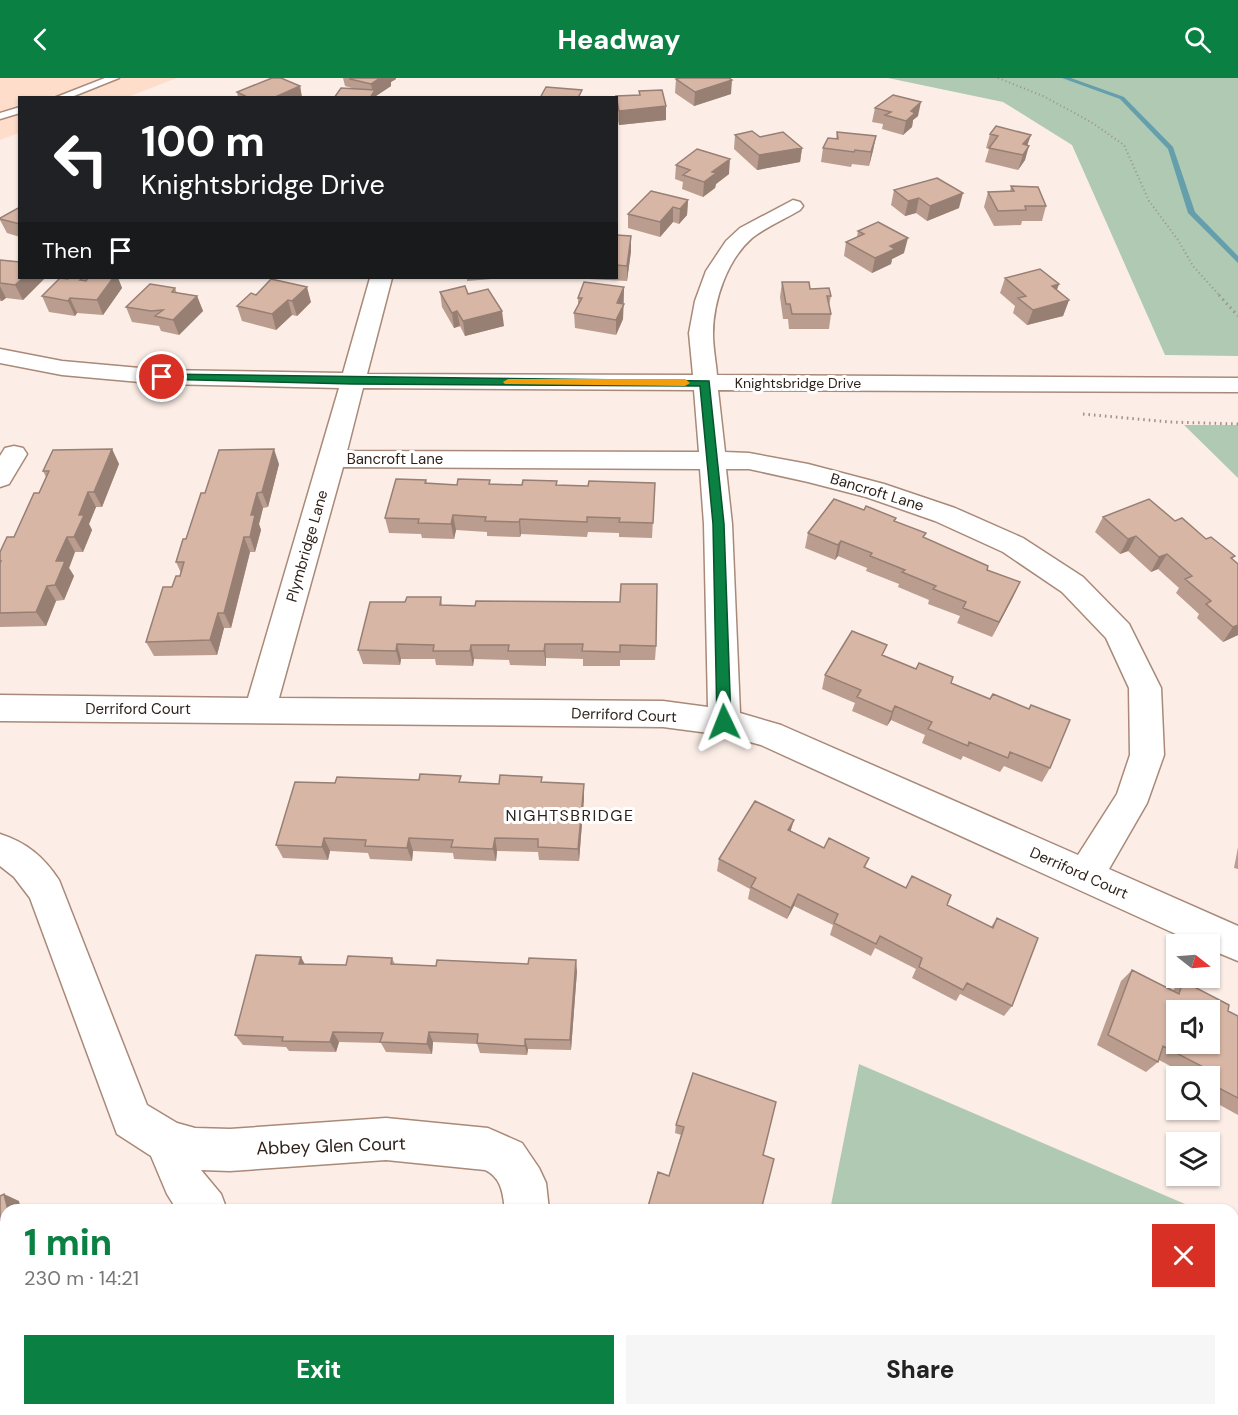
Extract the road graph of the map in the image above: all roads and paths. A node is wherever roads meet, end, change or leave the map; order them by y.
1 (114, 78) edge
2 (998, 78) edge
3 (64, 96) edge
4 (18, 111) edge
5 (0, 116) edge
6 (793, 206) dead end
7 (381, 279) edge
8 (1238, 316) edge
9 (0, 356) edge
10 (352, 381) junction
11 (705, 383) junction
12 (1238, 385) edge
13 (14, 454) dead end
14 (332, 459) junction
15 (712, 461) junction
16 (0, 478) edge
17 (0, 708) edge
18 (260, 710) junction
19 (724, 722) junction
20 (0, 849) edge
21 (1085, 875) junction
22 (1238, 944) edge
23 (168, 1142) junction
24 (198, 1204) edge
25 (526, 1204) edge

1 - 3 lane
2 - 8 path
4 - 5 lane
6 - 11 street
7 - 10 street, Plymbridge Lane
9 - 10 street, Knightsbridge Drive
10 - 11 street, Knightsbridge Drive
10 - 14 street, Plymbridge Lane
11 - 12 street, Knightsbridge Drive
11 - 15 street
13 - 16 street
14 - 15 street, Bancroft Lane
14 - 18 street, Plymbridge Lane
15 - 19 street
15 - 21 street, Bancroft Lane
17 - 18 street, Derriford Court
18 - 19 street, Derriford Court
19 - 21 street, Derriford Court
20 - 23 street, Abbey Glen Court
21 - 22 street, Derriford Court
23 - 24 street
23 - 25 street, Abbey Glen Court

